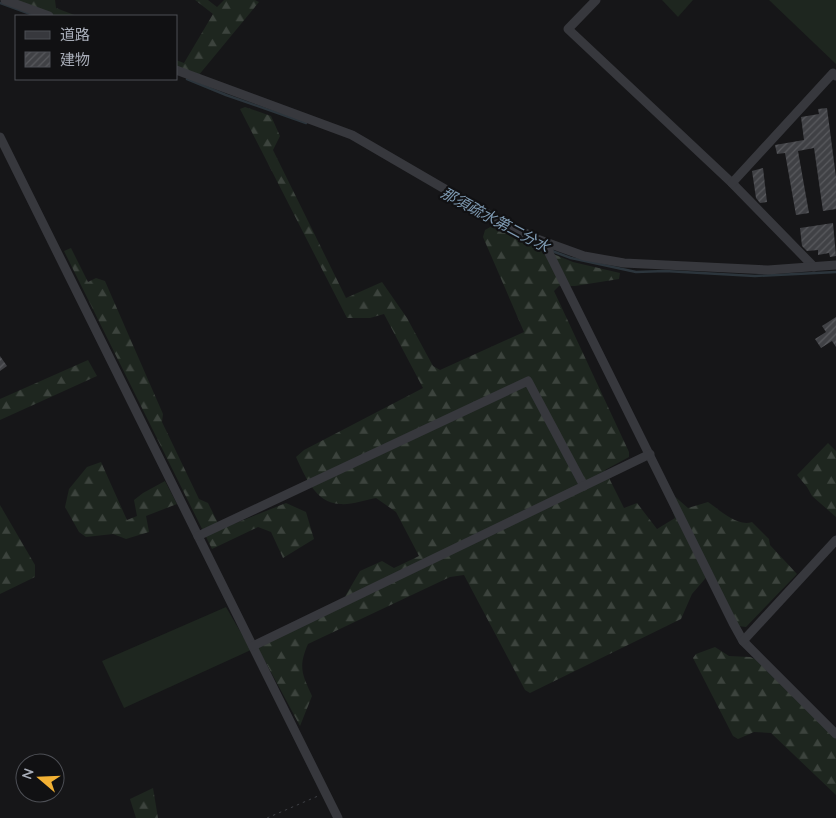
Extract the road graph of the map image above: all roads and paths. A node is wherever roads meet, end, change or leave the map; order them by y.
1 (5, 0) edge
2 (596, 0) edge
3 (46, 15) edge
4 (178, 71) edge
5 (836, 76) edge
6 (0, 137) edge
7 (732, 183) junction
8 (549, 244) junction
9 (836, 266) edge
10 (814, 267) junction
11 (650, 454) junction
12 (584, 486) junction
13 (198, 536) junction
14 (836, 540) edge
15 (743, 641) junction
16 (254, 646) junction
17 (836, 734) edge
18 (326, 793) junction
19 (267, 818) edge
20 (338, 818) edge

1 - 3 street
2 - 7 street
4 - 8 street
5 - 7 street
6 - 13 street
7 - 10 street
8 - 10 street
8 - 11 street
9 - 10 street
11 - 12 street
11 - 15 street
12 - 13 street
12 - 16 street
13 - 16 street
14 - 15 street
15 - 17 street
16 - 18 street
18 - 19 path
18 - 20 street

